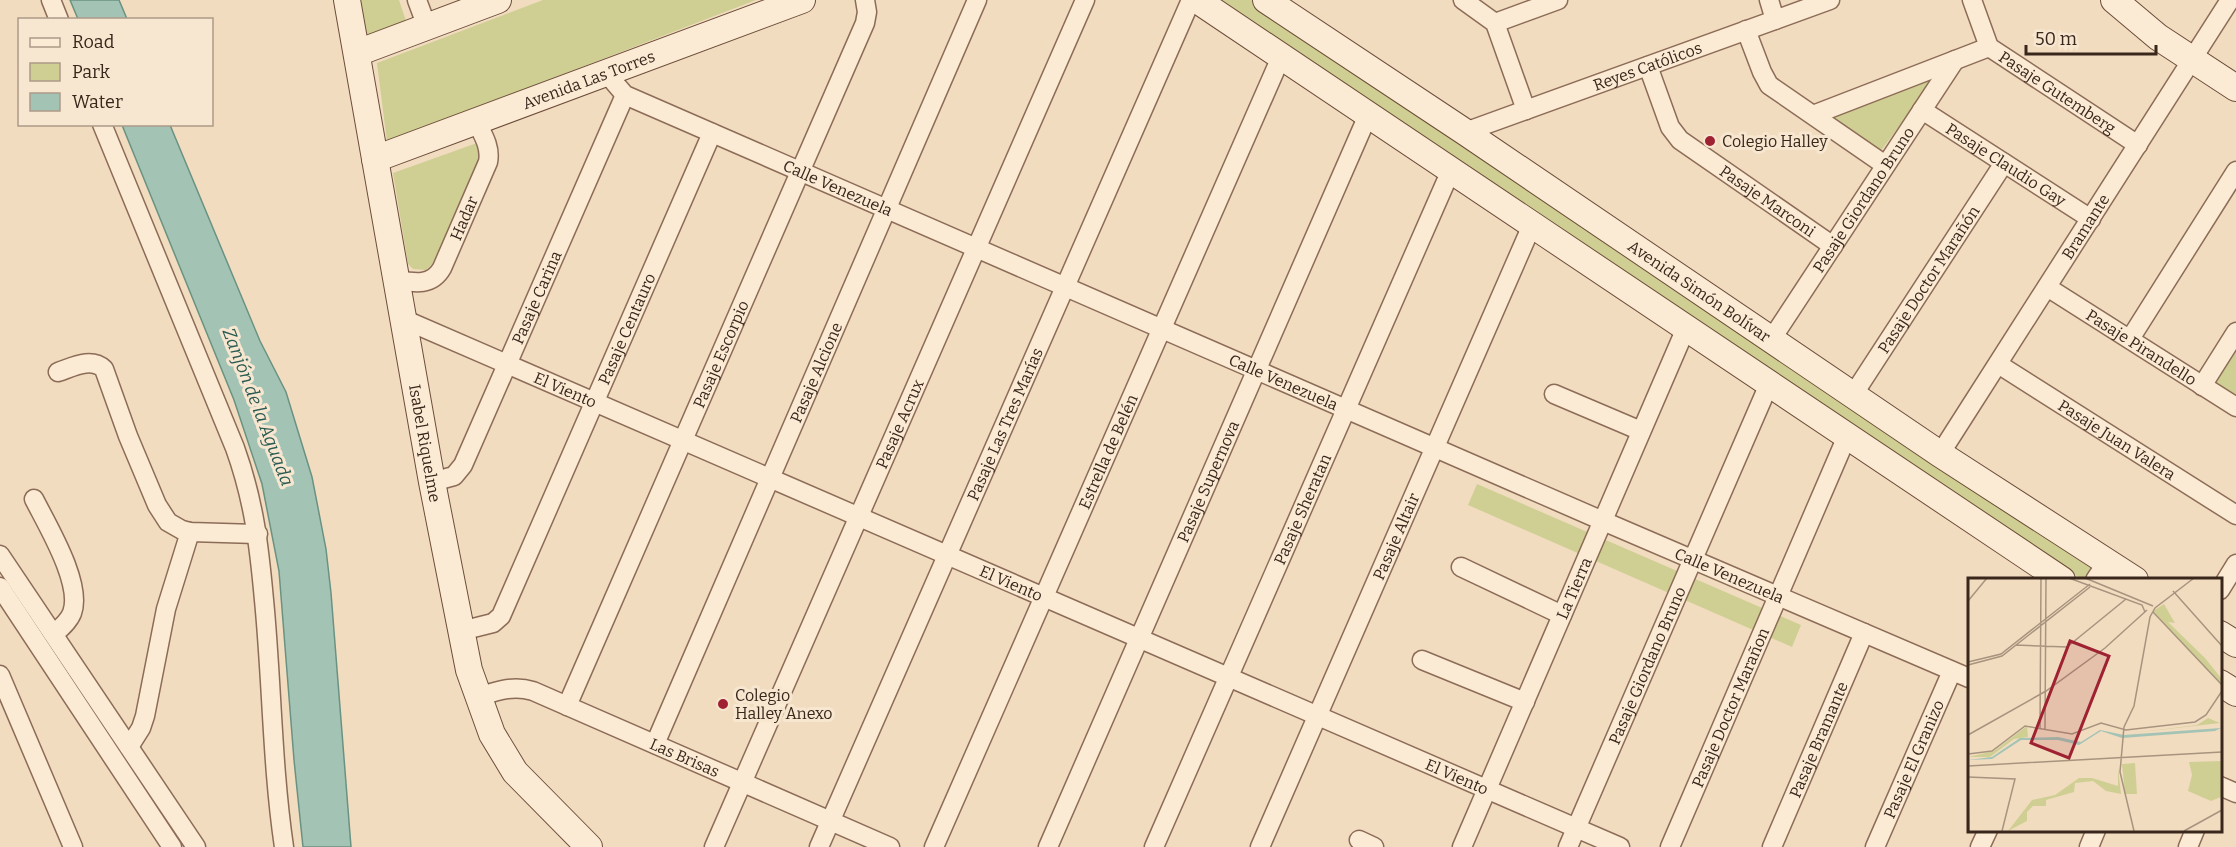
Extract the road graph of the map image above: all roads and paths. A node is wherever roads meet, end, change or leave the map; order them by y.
1 (51, 0) edge
2 (347, 0) edge
3 (417, 0) edge
4 (498, 0) edge
5 (802, 0) edge
6 (865, 0) edge
7 (977, 0) edge
8 (1085, 0) edge
9 (1191, 0) edge
10 (1197, 0) edge
11 (1266, 0) edge
12 (1558, 0) edge
13 (1769, 0) edge
14 (1830, 0) edge
15 (1972, 0) edge
16 (2114, 0) edge
17 (2230, 0) edge
18 (1471, 3) edge
19 (58, 18) edge
20 (1775, 20) junction
21 (1496, 23) junction
22 (427, 27) junction
23 (1746, 30) junction
24 (1989, 47) junction
25 (357, 53) junction
26 (1281, 57) junction
27 (1954, 60) junction
28 (2192, 60) junction
29 (1648, 66) junction
30 (608, 72) junction
31 (2236, 88) edge
32 (626, 95) junction
33 (1526, 110) junction
34 (1922, 110) junction
35 (1368, 115) junction
36 (1813, 115) junction
37 (476, 121) junction
38 (103, 126) edge
39 (1465, 132) junction
40 (712, 133) junction
41 (2138, 145) junction
42 (375, 159) junction
43 (2004, 163) junction
44 (1886, 165) junction
45 (1451, 170) junction
46 (800, 171) junction
47 (2236, 171) edge
48 (887, 209) junction
49 (2091, 219) junction
50 (1532, 225) junction
51 (1833, 246) junction
52 (976, 248) junction
53 (397, 280) junction
54 (1065, 286) junction
55 (2047, 287) junction
56 (403, 319) junction
57 (1686, 328) junction
58 (1161, 329) junction
59 (2236, 332) edge
60 (2130, 339) junction
61 (1771, 340) junction
62 (507, 364) junction
63 (1998, 364) junction
64 (1256, 370) junction
65 (58, 372) dead end
66 (1769, 384) junction
67 (2202, 386) junction
68 (1554, 394) dead end
69 (1853, 395) junction
70 (594, 402) junction
71 (2236, 407) edge
72 (1346, 409) junction
73 (1641, 431) junction
74 (1847, 436) junction
75 (683, 440) junction
76 (1434, 448) junction
77 (1940, 454) junction
78 (770, 478) junction
79 (432, 482) junction
80 (33, 499) dead end
81 (2236, 515) edge
82 (859, 516) junction
83 (1603, 521) junction
84 (190, 532) junction
85 (258, 534) junction
86 (0, 555) edge
87 (947, 555) junction
88 (1692, 560) junction
89 (2236, 564) edge
90 (1461, 567) dead end
91 (2101, 571) edge
92 (2059, 578) edge
93 (2127, 578) edge
94 (0, 587) edge
95 (2221, 588) edge
96 (1778, 596) junction
97 (1044, 597) junction
98 (1562, 615) junction
99 (461, 631) junction
100 (1864, 633) junction
101 (54, 634) junction
102 (2221, 635) edge
103 (1139, 638) junction
104 (2236, 644) edge
105 (1422, 660) dead end
106 (1952, 671) junction
107 (0, 675) edge
108 (1229, 677) junction
109 (1968, 678) edge
110 (2221, 685) edge
111 (2236, 693) edge
112 (85, 697) junction
113 (478, 697) junction
114 (1525, 702) junction
115 (567, 706) junction
116 (1317, 716) junction
117 (655, 744) junction
118 (129, 747) junction
119 (141, 766) junction
120 (126, 777) junction
121 (743, 782) junction
122 (2221, 786) edge
123 (1487, 789) junction
124 (2236, 793) edge
125 (831, 821) junction
126 (1576, 828) junction
127 (185, 831) junction
128 (1988, 832) edge
129 (2096, 832) edge
130 (2194, 832) edge
131 (171, 846) edge
132 (73, 847) edge
133 (195, 847) edge
134 (284, 847) edge
135 (589, 847) edge
136 (714, 847) edge
137 (819, 847) edge
138 (890, 847) edge
139 (934, 847) edge
140 (1048, 847) edge
141 (1154, 847) edge
142 (1260, 847) edge
143 (1462, 847) edge
144 (1568, 847) edge
145 (1620, 847) edge
146 (1670, 847) edge
147 (1772, 847) edge
148 (1875, 847) edge
149 (1980, 847) edge
150 (2089, 847) edge
151 (2187, 847) edge

1 - 19 street
2 - 25 main road, Isabel Riquelme
3 - 22 street
4 - 22 main road
5 - 30 main road, Avenida Las Torres
6 - 46 street, Pasaje Escorpio
7 - 48 street, Pasaje Alcione
8 - 52 street, Pasaje Acrux
9 - 54 street, Pasaje Las Tres Marías
10 - 26 main road
11 - 39 main road, Avenida Simón Bolívar
12 - 21 street
13 - 20 street
14 - 20 street, Reyes Católicos
15 - 24 street, Pasaje Gutemberg
16 - 28 main road
17 - 28 street, Bramante
18 - 21 street
20 - 23 street, Reyes Católicos
21 - 33 street
22 - 25 main road
23 - 29 street, Reyes Católicos
23 - 36 street
24 - 27 street
24 - 41 street, Pasaje Gutemberg
25 - 42 main road, Isabel Riquelme
26 - 35 main road
26 - 58 street, Estrella de Belén
27 - 34 street, Pasaje Giordano Bruno
27 - 36 street
28 - 31 main road
28 - 41 street, Bramante
29 - 33 street, Reyes Católicos
29 - 51 street, Pasaje Marconi
30 - 32 street, Calle Venezuela
30 - 37 main road, Avenida Las Torres
32 - 40 street, Calle Venezuela
32 - 62 street, Pasaje Carina
33 - 39 street, Reyes Católicos
34 - 43 street, Pasaje Claudio Gay
34 - 44 street, Pasaje Giordano Bruno
35 - 45 main road
35 - 64 street, Pasaje Supernova
36 - 44 street
37 - 42 main road, Avenida Las Torres
37 - 53 street, Hadar
38 - 85 street
39 - 61 main road, Avenida Simón Bolívar
40 - 46 street, Calle Venezuela
40 - 70 street, Pasaje Centauro
41 - 49 street, Bramante
42 - 53 main road, Isabel Riquelme
43 - 49 street, Pasaje Claudio Gay
43 - 69 street, Pasaje Doctor Marañón
44 - 51 street, Pasaje Giordano Bruno
45 - 50 main road
45 - 72 street, Pasaje Sheratan
46 - 48 street, Calle Venezuela
46 - 75 street, Pasaje Escorpio
47 - 60 street
48 - 52 street, Calle Venezuela
48 - 78 street, Pasaje Alcione
49 - 55 street, Bramante
50 - 57 main road
50 - 76 street, Pasaje Altair
51 - 61 street, Pasaje Giordano Bruno
52 - 54 street, Calle Venezuela
52 - 82 street, Pasaje Acrux
53 - 56 main road, Isabel Riquelme
54 - 58 street, Calle Venezuela
54 - 87 street, Pasaje Las Tres Marías
55 - 60 street, Pasaje Pirandello
55 - 63 street, Bramante
56 - 62 street, El Viento
56 - 79 main road, Isabel Riquelme
57 - 66 main road
57 - 73 street, La Tierra
58 - 64 street, Calle Venezuela
58 - 97 street, Estrella de Belén
59 - 67 street
60 - 67 street, Pasaje Pirandello
61 - 69 main road, Avenida Simón Bolívar
62 - 70 street, El Viento
62 - 79 street, Pasaje Carina
63 - 77 street, Bramante
63 - 81 street, Pasaje Juan Valera
64 - 72 street, Calle Venezuela
64 - 103 street, Pasaje Supernova
65 - 84 street
66 - 74 main road
66 - 88 street, Pasaje Giordano Bruno
67 - 71 street, Pasaje Pirandello
68 - 73 street
69 - 77 main road, Avenida Simón Bolívar
70 - 75 street, El Viento
70 - 99 street, Pasaje Centauro
72 - 76 street, Calle Venezuela
72 - 108 street, Pasaje Sheratan
73 - 83 street, La Tierra
74 - 92 main road
74 - 96 street, Pasaje Doctor Marañon
75 - 78 street, El Viento
75 - 115 street, Pasaje Escorpio
76 - 83 street, Calle Venezuela
76 - 116 street, Pasaje Altair
77 - 91 main road, Avenida Simón Bolívar
78 - 82 street, El Viento
78 - 117 street, Pasaje Alcione
79 - 99 main road, Isabel Riquelme
80 - 101 street
82 - 87 street, El Viento
82 - 121 street, Pasaje Acrux
83 - 88 street, Calle Venezuela
83 - 98 street, La Tierra
84 - 85 street
84 - 118 street
85 - 134 street
86 - 101 street
87 - 97 street, El Viento
87 - 125 street, Pasaje Las Tres Marías
88 - 96 street, Calle Venezuela
88 - 126 street, Pasaje Giordano Bruno
89 - 95 street
90 - 98 street
91 - 93 main road, Avenida Simón Bolívar
94 - 112 street
96 - 100 street, Calle Venezuela
96 - 146 street, Pasaje Doctor Marañon
97 - 103 street, El Viento
97 - 139 street, Estrella de Belén
98 - 114 street, La Tierra
99 - 113 main road, Isabel Riquelme
100 - 106 street, Calle Venezuela
100 - 147 street, Pasaje Bramante
101 - 112 street
102 - 104 main road
103 - 108 street, El Viento
103 - 140 street, Pasaje Supernova
105 - 114 street
106 - 109 street, Calle Venezuela
106 - 148 street, Pasaje El Granizo
107 - 132 street
108 - 116 street, El Viento
108 - 141 street, Pasaje Sheratan
110 - 111 main road
112 - 118 street
112 - 120 street
113 - 115 street, Las Brisas
113 - 135 main road, Isabel Riquelme
114 - 123 street, La Tierra
115 - 117 street, Las Brisas
116 - 123 street, El Viento
116 - 142 street, Pasaje Altair
117 - 121 street, Las Brisas
118 - 119 street
119 - 120 street
119 - 127 street
120 - 131 street
121 - 125 street, Las Brisas
121 - 136 street, Pasaje Acrux
122 - 124 street
123 - 126 street, El Viento
123 - 143 street, La Tierra
125 - 137 street, Pasaje Las Tres Marías
125 - 138 street, Las Brisas
126 - 144 street, Pasaje Giordano Bruno
126 - 145 street, El Viento
127 - 131 street
127 - 133 street
128 - 149 street
129 - 150 street
130 - 151 street

